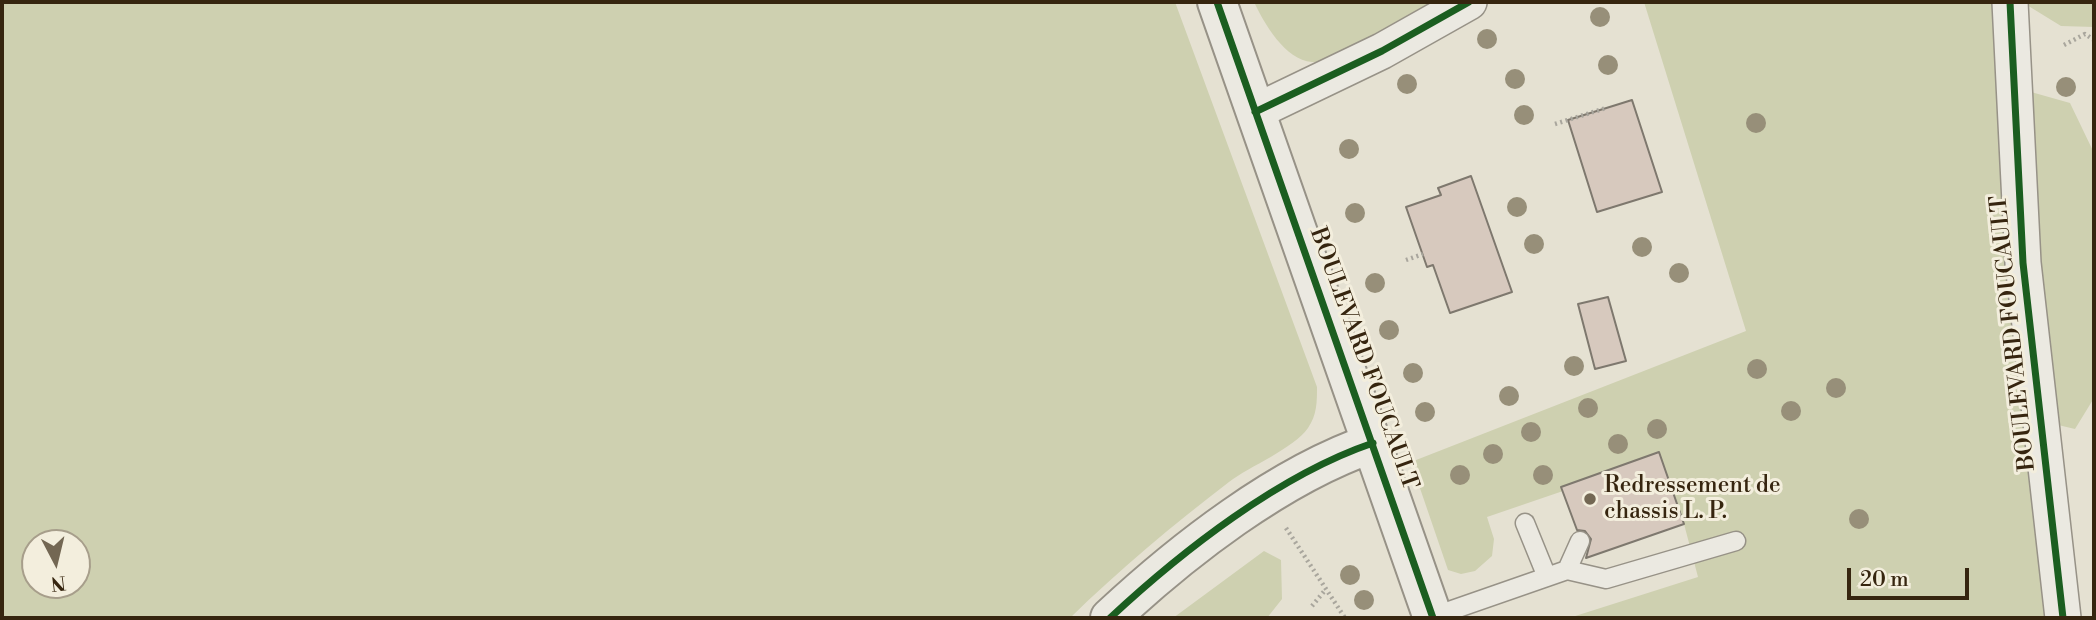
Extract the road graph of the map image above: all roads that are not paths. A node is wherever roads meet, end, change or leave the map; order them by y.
1 (1217, 2) edge
2 (1469, 2) edge
3 (2010, 2) edge
4 (1255, 112) junction
5 (1373, 443) junction
6 (1525, 523) dead end
7 (1580, 541) dead end
8 (1736, 541) dead end
9 (1567, 570) junction
10 (1547, 578) junction
11 (1110, 618) edge
12 (1433, 618) edge
13 (2063, 618) edge

1 - 4 street, BOULEVARD FOUCAULT
2 - 4 street
3 - 13 street, BOULEVARD FOUCAULT
4 - 5 street, BOULEVARD FOUCAULT
5 - 11 street
5 - 12 street, BOULEVARD FOUCAULT
6 - 10 lane
7 - 9 lane
8 - 9 lane
9 - 10 lane
10 - 12 lane

